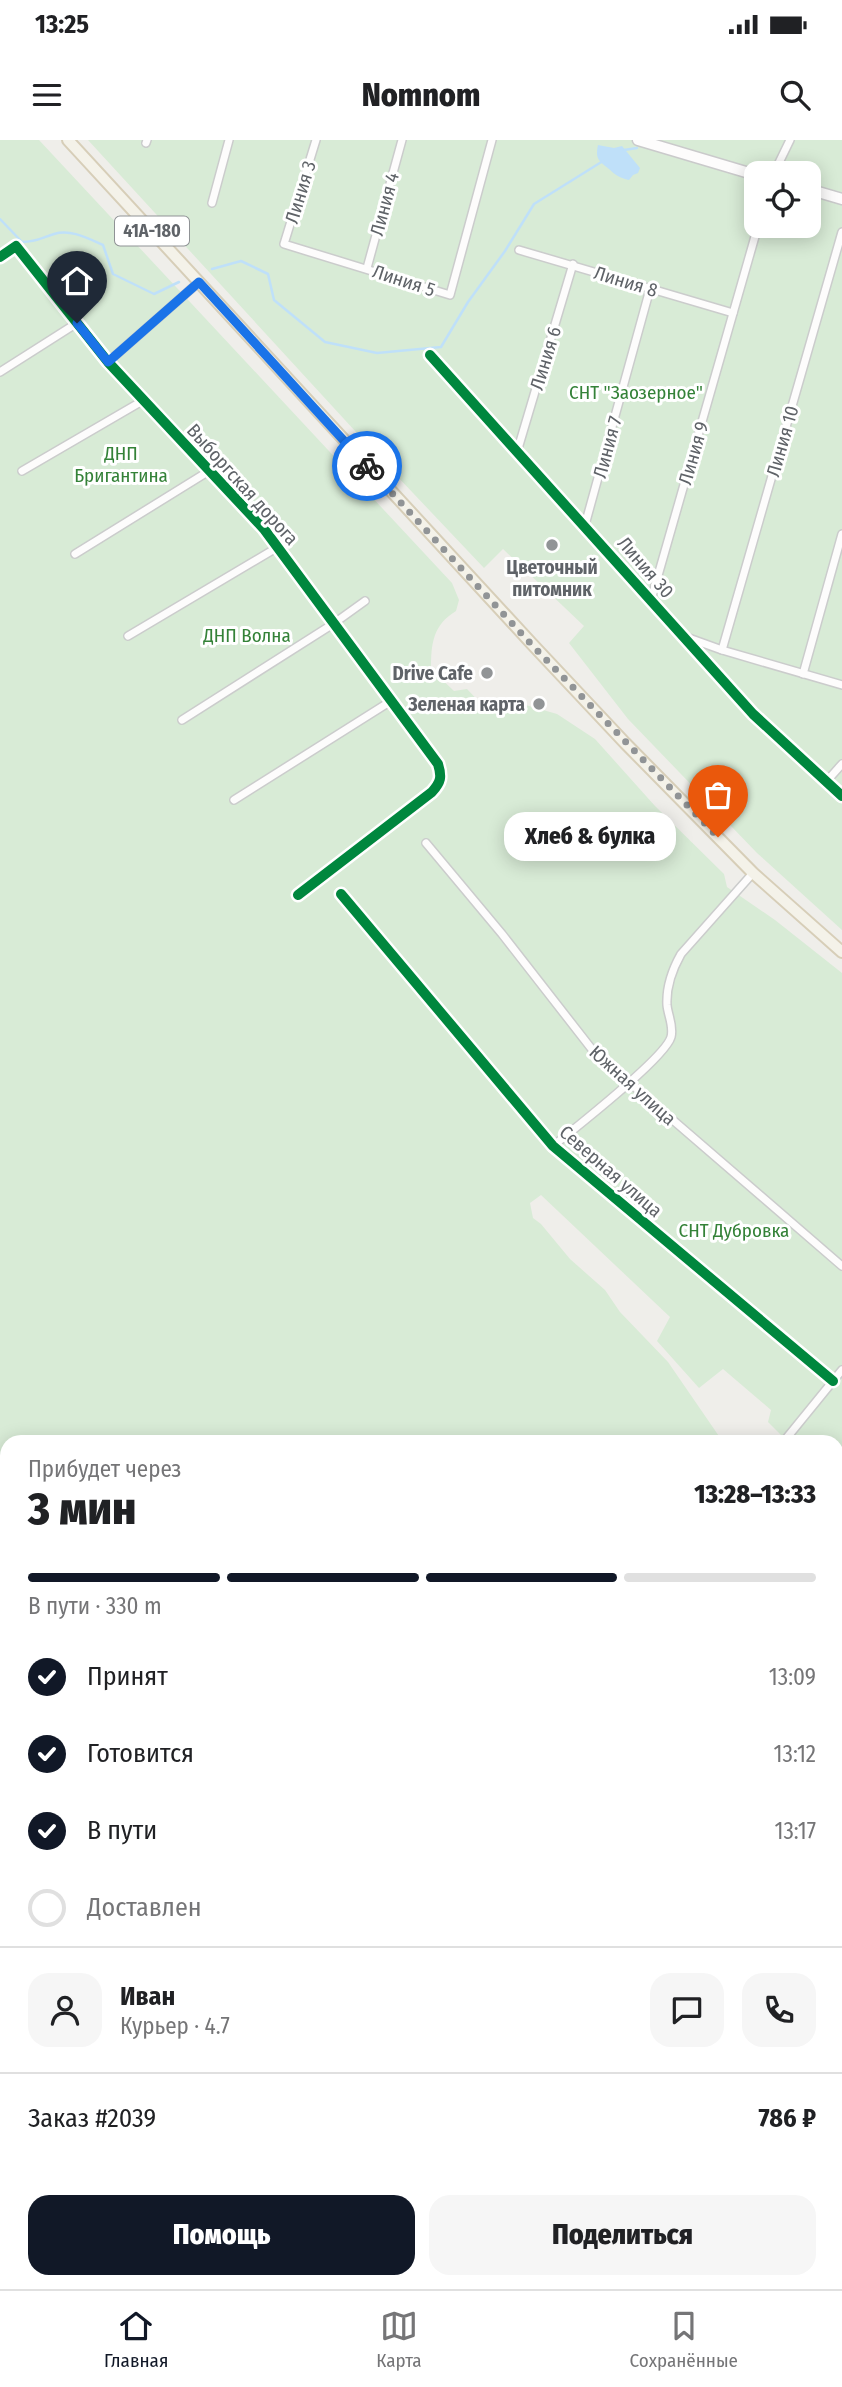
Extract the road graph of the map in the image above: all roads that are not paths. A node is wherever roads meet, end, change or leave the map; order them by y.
1 (68, 140) edge
2 (229, 140) edge
3 (316, 140) edge
4 (402, 140) edge
5 (492, 140) edge
6 (638, 140) edge
7 (789, 140) edge
8 (779, 161) edge
9 (744, 171) edge
10 (821, 193) edge
11 (842, 200) edge
12 (212, 203) dead end
13 (842, 232) edge
14 (755, 238) edge
15 (285, 244) joint
16 (519, 250) dead end
17 (0, 257) edge
18 (573, 264) junction
19 (367, 268) junction
20 (199, 282) junction
21 (650, 289) junction
22 (733, 313) junction
23 (77, 323) junction
24 (430, 355) dead end
25 (108, 362) junction
26 (0, 372) edge
27 (144, 400) junction
28 (517, 453) junction
29 (22, 471) dead end
30 (209, 471) junction
31 (585, 525) junction
32 (842, 534) edge
33 (278, 547) junction
34 (75, 554) dead end
35 (651, 600) junction
36 (365, 601) dead end
37 (333, 624) junction
38 (128, 636) dead end
39 (682, 636) junction
40 (722, 650) junction
41 (803, 674) junction
42 (842, 685) edge
43 (391, 701) junction
44 (182, 720) dead end
45 (842, 764) edge
46 (826, 782) junction
47 (842, 796) edge
48 (234, 800) dead end
49 (426, 843) dead end
50 (753, 873) junction
51 (341, 894) dead end
52 (298, 895) dead end
53 (842, 951) edge
54 (628, 1083) junction
55 (554, 1146) junction
56 (842, 1266) edge
57 (842, 1370) edge
58 (833, 1381) junction
59 (789, 1435) edge

1 - 20 main road, 41А-180
2 - 12 street
3 - 15 street, Линия 3
4 - 19 street, Линия 4
5 - 19 street, Линия 5
6 - 9 street
7 - 8 street
10 - 11 street
13 - 40 street, Линия 10
14 - 22 street, Линия 9
15 - 19 street, Линия 5
16 - 18 street, Линия 8
17 - 23 street, Выборгская дорога
18 - 21 street, Линия 8
18 - 28 street, Линия 6
20 - 25 street
20 - 50 main road, 41А-180
21 - 22 street, Линия 8
21 - 31 street, Линия 7
22 - 35 street, Линия 9
23 - 25 street, Выборгская дорога
23 - 26 street
24 - 28 street, Линия 30
25 - 27 street, Выборгская дорога
27 - 29 street
27 - 30 street, Выборгская дорога
28 - 31 street, Линия 30
30 - 33 street, Выборгская дорога
30 - 34 street
31 - 35 street, Линия 30
32 - 41 street
33 - 37 street, Выборгская дорога
33 - 38 street
35 - 39 street, Линия 30
36 - 37 street
37 - 43 street, Выборгская дорога
37 - 44 street
39 - 40 street
39 - 46 street, Линия 30
40 - 41 street
41 - 42 street
43 - 48 street
43 - 52 street, Выборгская дорога
45 - 46 street
46 - 47 street, Линия 30
49 - 54 street, Южная улица
50 - 53 main road, 41А-180
50 - 54 street
51 - 55 street, Северная улица
54 - 55 street
54 - 56 street, Южная улица
55 - 58 street, Северная улица
57 - 58 street
58 - 59 street

